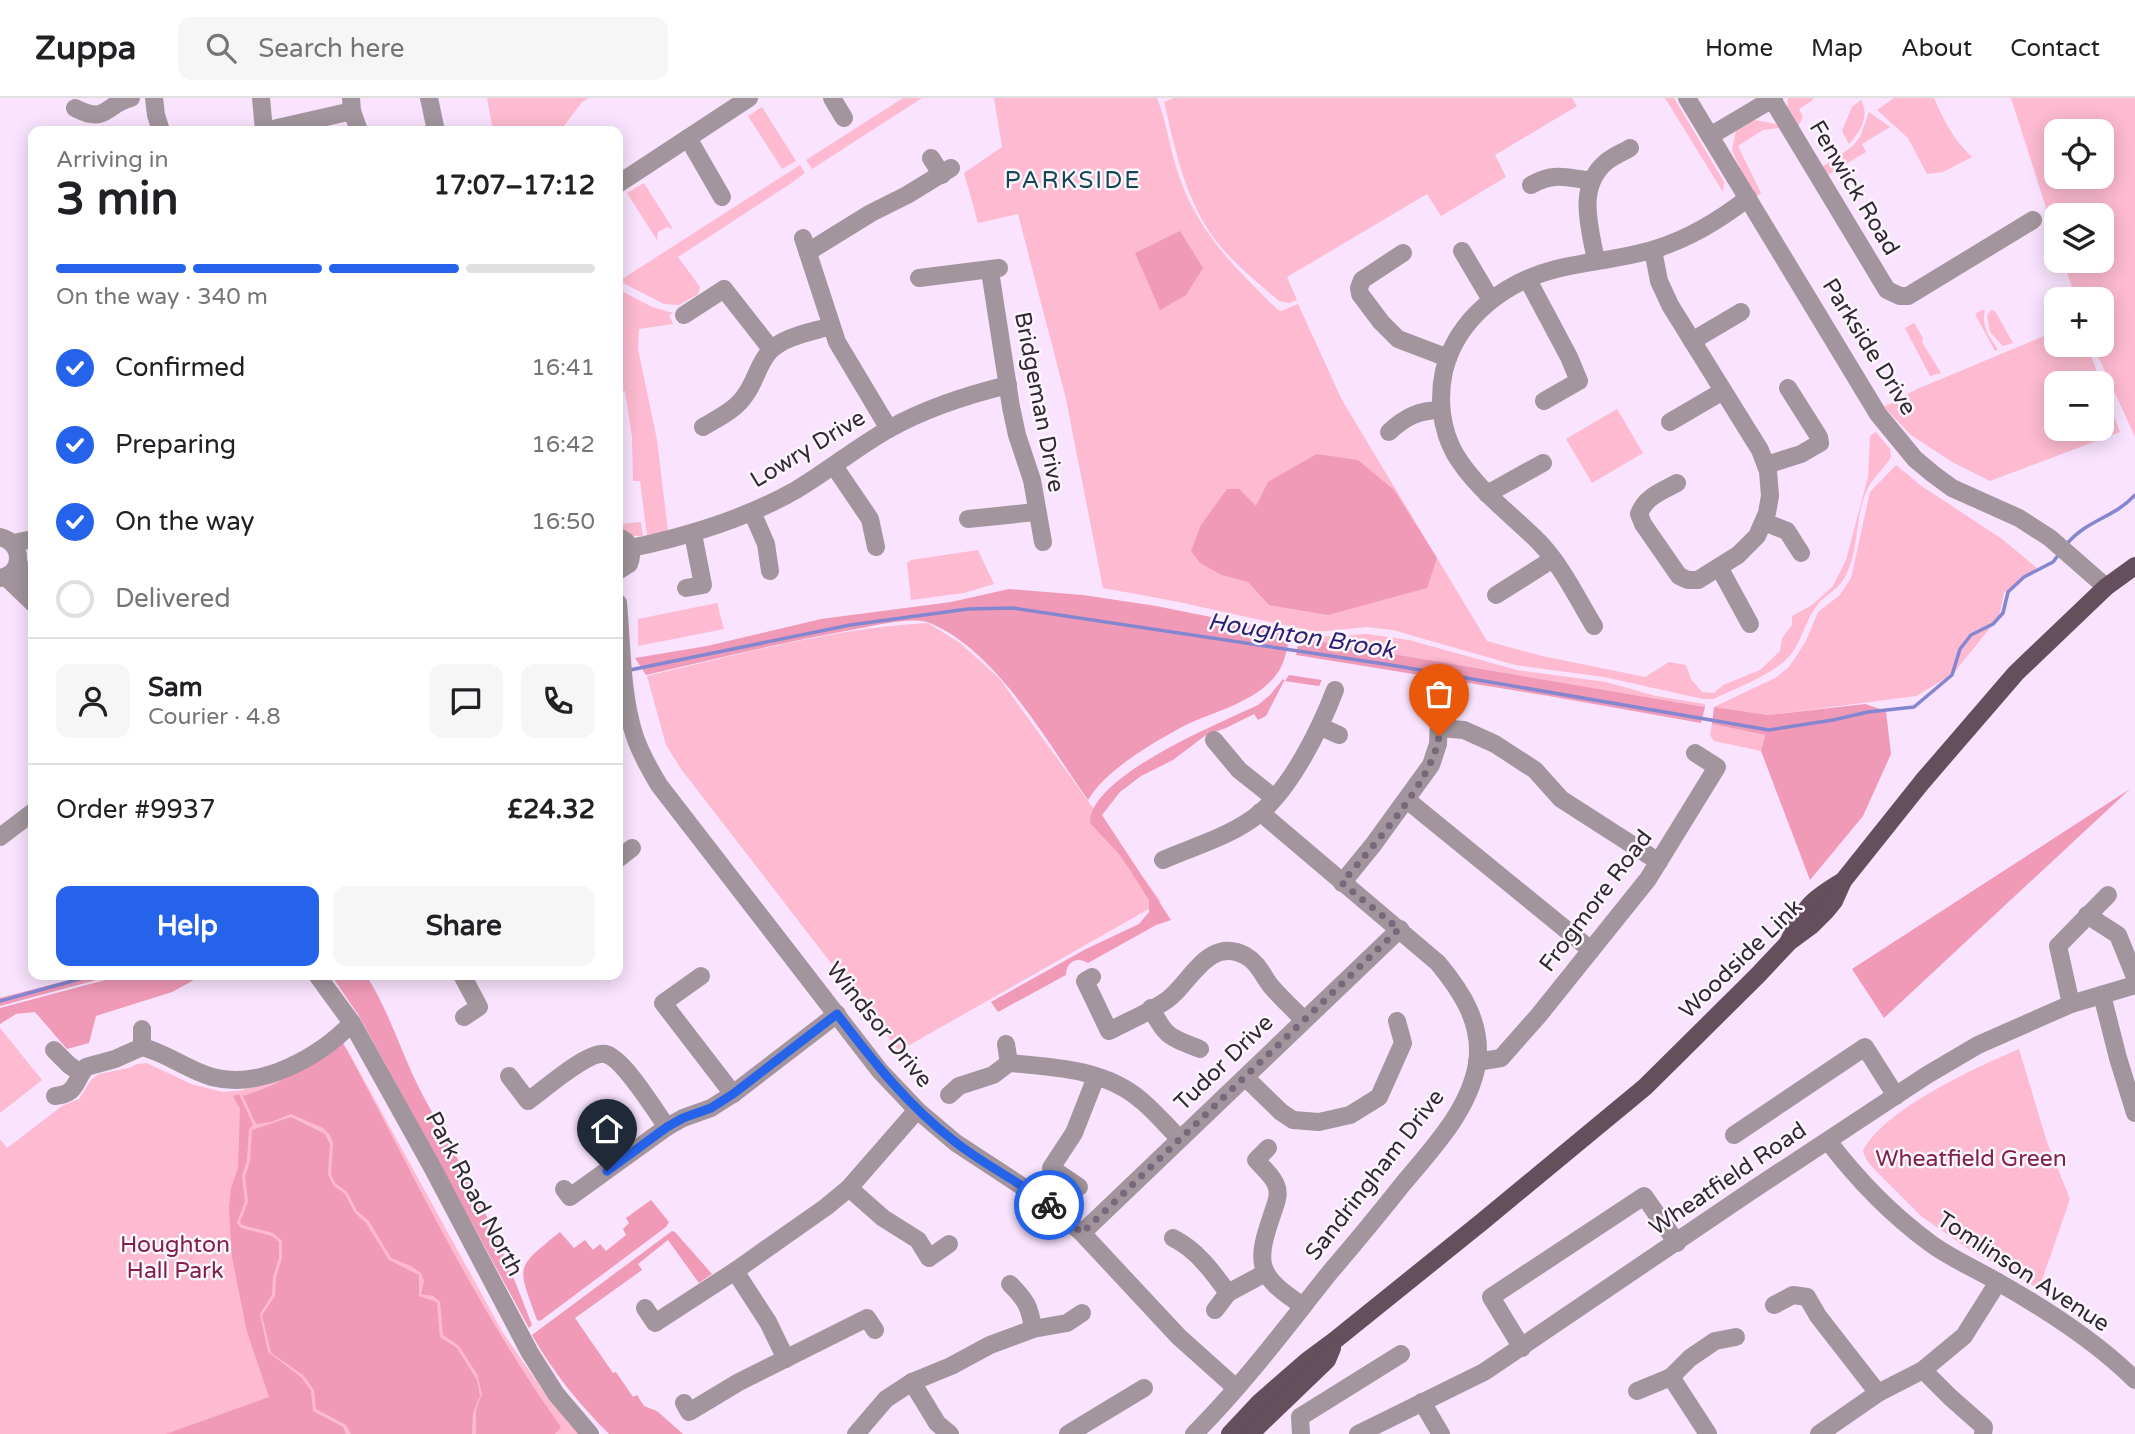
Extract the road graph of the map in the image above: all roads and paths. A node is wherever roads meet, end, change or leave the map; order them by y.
1 (131, 98) edge
2 (154, 98) edge
3 (261, 98) edge
4 (429, 98) edge
5 (749, 98) edge
6 (832, 98) edge
7 (1687, 98) edge
8 (1773, 98) edge
9 (352, 105) edge
10 (75, 108) dead end
11 (844, 118) dead end
12 (160, 126) edge
13 (264, 126) edge
14 (311, 126) edge
15 (358, 126) edge
16 (435, 126) edge
17 (1710, 136) junction
18 (688, 138) junction
19 (1630, 148) dead end
20 (931, 158) dead end
21 (623, 181) edge
22 (1591, 181) junction
23 (1531, 185) dead end
24 (722, 197) dead end
25 (1748, 198) junction
26 (2033, 220) dead end
27 (1653, 250) junction
28 (1462, 251) dead end
29 (1404, 253) dead end
30 (1596, 261) junction
31 (919, 278) dead end
32 (1528, 280) junction
33 (1491, 300) junction
34 (1741, 312) dead end
35 (684, 315) dead end
36 (831, 326) junction
37 (1692, 341) junction
38 (771, 349) junction
39 (1448, 358) junction
40 (1008, 385) junction
41 (1788, 387) dead end
42 (1723, 391) junction
43 (1544, 401) dead end
44 (1441, 410) junction
45 (1670, 422) dead end
46 (703, 427) dead end
47 (889, 429) junction
48 (1389, 432) dead end
49 (1543, 463) dead end
50 (1766, 464) junction
51 (834, 466) junction
52 (1677, 483) dead end
53 (1487, 494) junction
54 (752, 512) junction
55 (1036, 513) junction
56 (968, 519) dead end
57 (1764, 522) junction
58 (693, 534) junction
59 (28, 539) edge
60 (6, 540) edge
61 (624, 542) edge
62 (1043, 542) dead end
63 (876, 547) dead end
64 (1801, 553) dead end
65 (1553, 559) junction
66 (2135, 566) edge
67 (15, 567) edge
68 (1719, 567) junction
69 (623, 568) edge
70 (771, 571) dead end
71 (2106, 587) junction
72 (687, 588) dead end
73 (28, 593) edge
74 (1496, 594) dead end
75 (1750, 624) dead end
76 (1594, 626) dead end
77 (623, 660) edge
78 (1335, 690) dead end
79 (1440, 695) dead end
80 (1321, 727) junction
81 (1439, 728) junction
82 (1339, 735) dead end
83 (626, 740) edge
84 (1213, 740) dead end
85 (1695, 752) dead end
86 (1273, 797) junction
87 (1407, 800) junction
88 (1261, 813) junction
89 (28, 816) edge
90 (0, 837) edge
91 (1163, 860) dead end
92 (1659, 863) junction
93 (1342, 883) junction
94 (2108, 895) dead end
95 (2087, 915) junction
96 (1399, 929) junction
97 (1591, 950) junction
98 (701, 976) dead end
99 (1092, 977) dead end
100 (2135, 977) edge
101 (321, 980) edge
102 (465, 980) edge
103 (2135, 985) edge
104 (2102, 995) junction
105 (2071, 1004) junction
106 (1151, 1009) junction
107 (837, 1014) junction
108 (464, 1017) dead end
109 (1304, 1020) junction
110 (1397, 1021) dead end
111 (352, 1023) junction
112 (1006, 1044) dead end
113 (1200, 1049) dead end
114 (54, 1050) dead end
115 (1477, 1062) junction
116 (1009, 1063) junction
117 (82, 1073) junction
118 (509, 1076) dead end
119 (1096, 1077) junction
120 (1246, 1078) junction
121 (733, 1094) junction
122 (949, 1095) dead end
123 (55, 1096) dead end
124 (1896, 1096) junction
125 (917, 1110) junction
126 (2135, 1113) edge
127 (667, 1127) junction
128 (1734, 1135) dead end
129 (1180, 1139) junction
130 (1828, 1141) junction
131 (1268, 1148) dead end
132 (1079, 1187) dead end
133 (849, 1188) junction
134 (564, 1189) dead end
135 (1082, 1233) junction
136 (1173, 1238) dead end
137 (1677, 1243) junction
138 (949, 1244) dead end
139 (735, 1271) junction
140 (1265, 1273) junction
141 (1998, 1282) junction
142 (1010, 1284) dead end
143 (1228, 1293) junction
144 (1774, 1305) dead end
145 (1303, 1306) junction
146 (645, 1308) dead end
147 (1215, 1310) dead end
148 (1082, 1313) dead end
149 (1033, 1329) junction
150 (876, 1330) dead end
151 (1736, 1337) dead end
152 (1334, 1341) junction
153 (1522, 1348) junction
154 (1401, 1354) dead end
155 (786, 1359) junction
156 (1923, 1370) junction
157 (2132, 1372) edge
158 (1671, 1377) junction
159 (912, 1382) junction
160 (1144, 1388) dead end
161 (1236, 1388) junction
162 (1637, 1391) dead end
163 (1878, 1393) junction
164 (1422, 1402) junction
165 (684, 1403) dead end
166 (590, 1434) edge
167 (856, 1434) edge
168 (950, 1434) edge
169 (1068, 1434) edge
170 (1194, 1434) edge
171 (1230, 1434) edge
172 (1250, 1434) edge
173 (1301, 1434) edge
174 (1358, 1434) edge
175 (1441, 1434) edge
176 (1708, 1434) edge
177 (1819, 1434) edge
178 (1983, 1434) edge

1 - 10 street
2 - 12 street
3 - 13 street
4 - 16 street
5 - 18 street
6 - 11 street
7 - 17 street, Parkside Drive
8 - 17 street
8 - 26 street, Fenwick Road
9 - 14 street
9 - 15 street
17 - 25 street, Parkside Drive
18 - 21 street
18 - 24 street
19 - 22 street
20 - 36 street
22 - 23 street
22 - 30 street
25 - 27 street
25 - 71 street, Parkside Drive
27 - 30 street
27 - 37 street
28 - 33 street
29 - 39 street
30 - 32 street
31 - 40 street, Bridgeman Drive
32 - 33 street
32 - 43 street
33 - 39 street
34 - 37 street
35 - 38 street
36 - 38 street
36 - 47 street
37 - 42 street
38 - 46 street
39 - 44 street
40 - 47 street, Lowry Drive
40 - 55 street, Bridgeman Drive
41 - 50 street
42 - 45 street
42 - 50 street
44 - 48 street
44 - 53 street
47 - 51 street, Lowry Drive
49 - 53 street
50 - 57 street
51 - 54 street, Lowry Drive
51 - 63 street
52 - 68 street
53 - 65 street
54 - 58 street, Lowry Drive
54 - 70 street
55 - 56 street
55 - 62 street, Bridgeman Drive
57 - 64 street
57 - 68 street
58 - 61 street, Lowry Drive
58 - 72 street
59 - 60 street
60 - 67 street
61 - 69 street
65 - 74 street
65 - 76 street
66 - 71 main road
67 - 73 street
68 - 75 street
71 - 152 main road, Woodside Link
77 - 83 street, Windsor Drive
78 - 80 street
79 - 81 street
80 - 82 street
80 - 86 street
81 - 87 street
81 - 92 street
83 - 107 street, Windsor Drive
84 - 86 street
85 - 92 street, Frogmore Road
86 - 88 street
87 - 93 street
87 - 97 street
88 - 91 street
88 - 93 street, Sandringham Drive
89 - 90 street
92 - 97 street, Frogmore Road
93 - 96 street, Sandringham Drive
94 - 95 street
95 - 100 street
95 - 105 street
96 - 109 street, Tudor Drive
96 - 115 street, Sandringham Drive
97 - 115 street, Frogmore Road
98 - 121 street
99 - 106 street
101 - 111 street, Park Road North
102 - 108 street
103 - 104 street, Wheatfield Road
104 - 105 street, Wheatfield Road
104 - 126 street
105 - 124 street, Wheatfield Road
106 - 109 street
106 - 113 street
107 - 121 street
107 - 125 street, Windsor Drive
109 - 120 street, Tudor Drive
110 - 120 street
111 - 117 street
111 - 166 street, Park Road North
112 - 116 street
114 - 117 street
115 - 145 street, Sandringham Drive
116 - 119 street
116 - 122 street
117 - 123 street
118 - 127 street
119 - 129 street
119 - 132 street
120 - 129 street, Tudor Drive
121 - 127 street
124 - 128 street
124 - 130 street, Wheatfield Road
125 - 133 street
125 - 135 street, Windsor Drive
127 - 134 street
129 - 135 street, Tudor Drive
130 - 137 street, Wheatfield Road
130 - 141 street, Tomlinson Avenue
131 - 140 street
133 - 138 street
133 - 139 street
135 - 161 street, Windsor Drive
136 - 143 street
137 - 153 street, Wheatfield Road
137 - 153 street
139 - 146 street
139 - 155 street
140 - 143 street
140 - 145 street
141 - 156 street
141 - 157 street, Tomlinson Avenue
142 - 149 street
143 - 147 street
144 - 163 street
145 - 161 street, Sandringham Drive
148 - 149 street
149 - 159 street
150 - 155 street
151 - 158 street
152 - 171 main road, Woodside Link
152 - 172 main road, Woodside Link
153 - 164 street, Wheatfield Road
154 - 173 street
155 - 165 street
156 - 163 street
156 - 178 street
158 - 162 street
158 - 176 street
159 - 167 street
159 - 168 street
160 - 169 street
161 - 170 street, Sandringham Drive
163 - 177 street
164 - 174 street, Wheatfield Road
164 - 175 street

